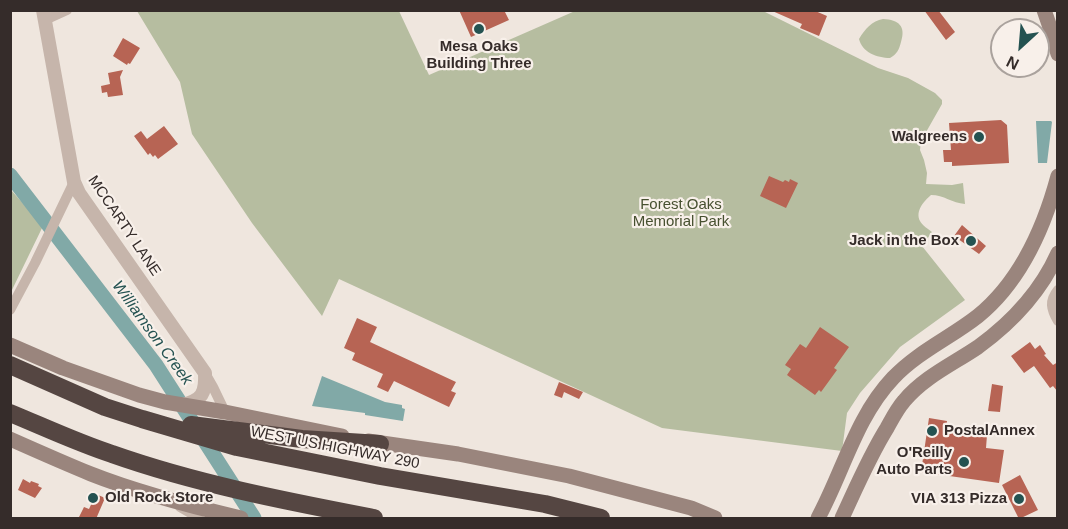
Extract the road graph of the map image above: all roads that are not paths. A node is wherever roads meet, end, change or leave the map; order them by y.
1 (67, 10) edge
2 (1044, 10) edge
3 (44, 15) edge
4 (1058, 54) edge
5 (1058, 176) edge
6 (74, 183) junction
7 (1058, 253) edge
8 (1011, 281) junction
9 (1058, 290) edge
10 (10, 310) edge
11 (1058, 321) edge
12 (985, 341) junction
13 (10, 345) edge
14 (10, 365) edge
15 (205, 373) junction
16 (182, 405) junction
17 (10, 413) edge
18 (142, 419) junction
19 (225, 420) junction
20 (863, 421) junction
21 (880, 438) junction
22 (10, 439) edge
23 (380, 444) joint
24 (864, 470) junction
25 (830, 498) junction
26 (204, 515) edge
27 (241, 519) edge
28 (374, 519) edge
29 (601, 519) edge
30 (715, 519) edge
31 (807, 519) edge
32 (818, 519) edge
33 (842, 519) edge
34 (854, 519) edge

1 - 3 street
2 - 4 main road
3 - 6 street, MCCARTY LANE
5 - 8 main road
6 - 10 street
6 - 15 street, MCCARTY LANE
7 - 12 main road
8 - 12 main road
8 - 20 main road
9 - 11 street
12 - 21 main road
13 - 16 main road
14 - 18 highway, WEST US HIGHWAY 290
15 - 16 street
15 - 19 street, MCCARTY LANE
16 - 19 main road
17 - 28 highway
18 - 19 highway
18 - 29 highway, WEST US HIGHWAY 290
19 - 23 highway
20 - 21 main road
20 - 25 main road
21 - 24 main road
22 - 26 main road
23 - 30 main road
24 - 33 main road
24 - 34 main road
25 - 31 main road
25 - 32 main road
26 - 27 main road

